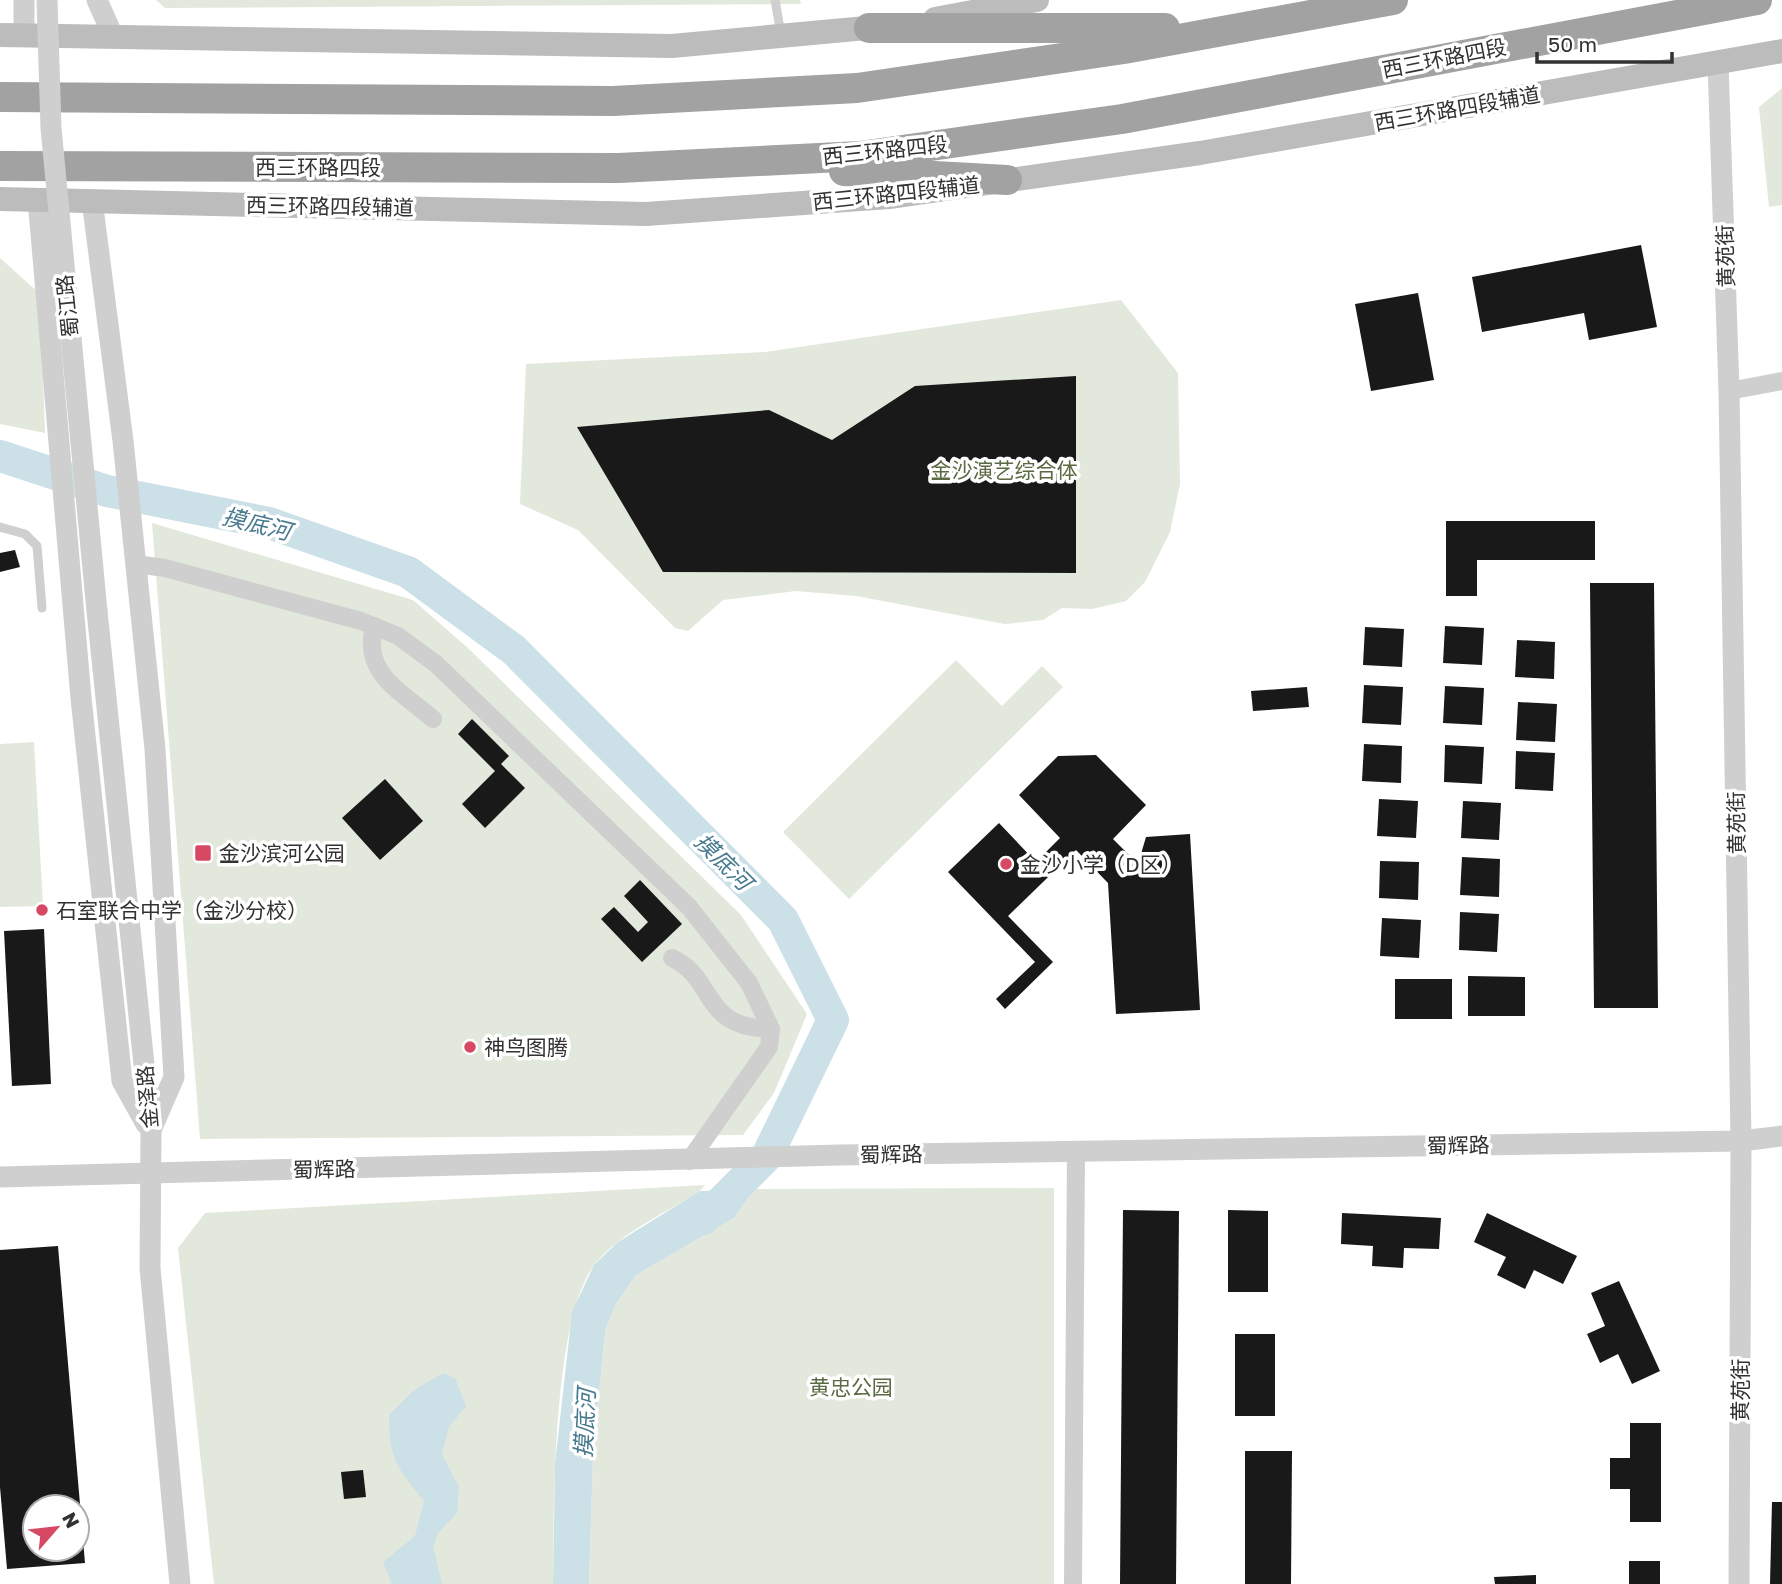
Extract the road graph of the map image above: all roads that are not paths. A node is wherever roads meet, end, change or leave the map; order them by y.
1 (24, 0) edge
2 (47, 0) edge
3 (97, 0) edge
4 (775, 0) edge
5 (1037, 0) edge
6 (1393, 0) edge
7 (1757, 0) edge
8 (869, 28) junction
9 (1242, 28) junction
10 (12, 36) edge
11 (113, 36) junction
12 (782, 36) junction
13 (1782, 51) edge
14 (1718, 63) junction
15 (0, 97) edge
16 (710, 164) junction
17 (0, 166) edge
18 (1007, 180) junction
19 (0, 199) edge
20 (38, 199) junction
21 (92, 200) junction
22 (1782, 381) edge
23 (1729, 391) junction
24 (0, 527) edge
25 (136, 564) junction
26 (42, 608) dead end
27 (97, 611) joint
28 (374, 626) junction
29 (433, 719) dead end
30 (672, 958) dead end
31 (771, 1029) junction
32 (150, 1132) junction
33 (1782, 1136) edge
34 (1741, 1141) junction
35 (1076, 1151) junction
36 (689, 1161) junction
37 (150, 1173) junction
38 (0, 1177) edge
39 (180, 1584) edge
40 (1073, 1584) edge
41 (1740, 1584) edge

1 - 10 street
2 - 27 street, 蜀江路, bridge
3 - 11 street
4 - 12 lane
5 - 8 main road
6 - 9 highway
7 - 16 highway, 西三环路四段
8 - 9 highway
8 - 12 main road
9 - 15 highway
10 - 11 main road
11 - 12 main road
13 - 14 main road, 西三环路四段辅道
14 - 18 main road, 西三环路四段辅道
14 - 23 street, 黄苑街
16 - 17 highway, 西三环路四段
16 - 18 highway
18 - 21 main road, 西三环路四段辅道
19 - 20 main road, 西三环路四段辅道
20 - 21 main road, 西三环路四段辅道
20 - 32 street
21 - 25 street
22 - 23 street
23 - 34 street, 黄苑街
24 - 26 lane
25 - 28 street
25 - 32 street
27 - 32 street, 金泽路
28 - 29 street
28 - 31 street
30 - 31 street
31 - 36 street
32 - 37 street, 金泽路
33 - 34 street, 蜀辉路
34 - 35 street, 蜀辉路
34 - 41 street, 黄苑街
35 - 36 street, 蜀辉路
35 - 40 street
36 - 37 street, 蜀辉路
37 - 38 street, 蜀辉路
37 - 39 street, 金泽路

